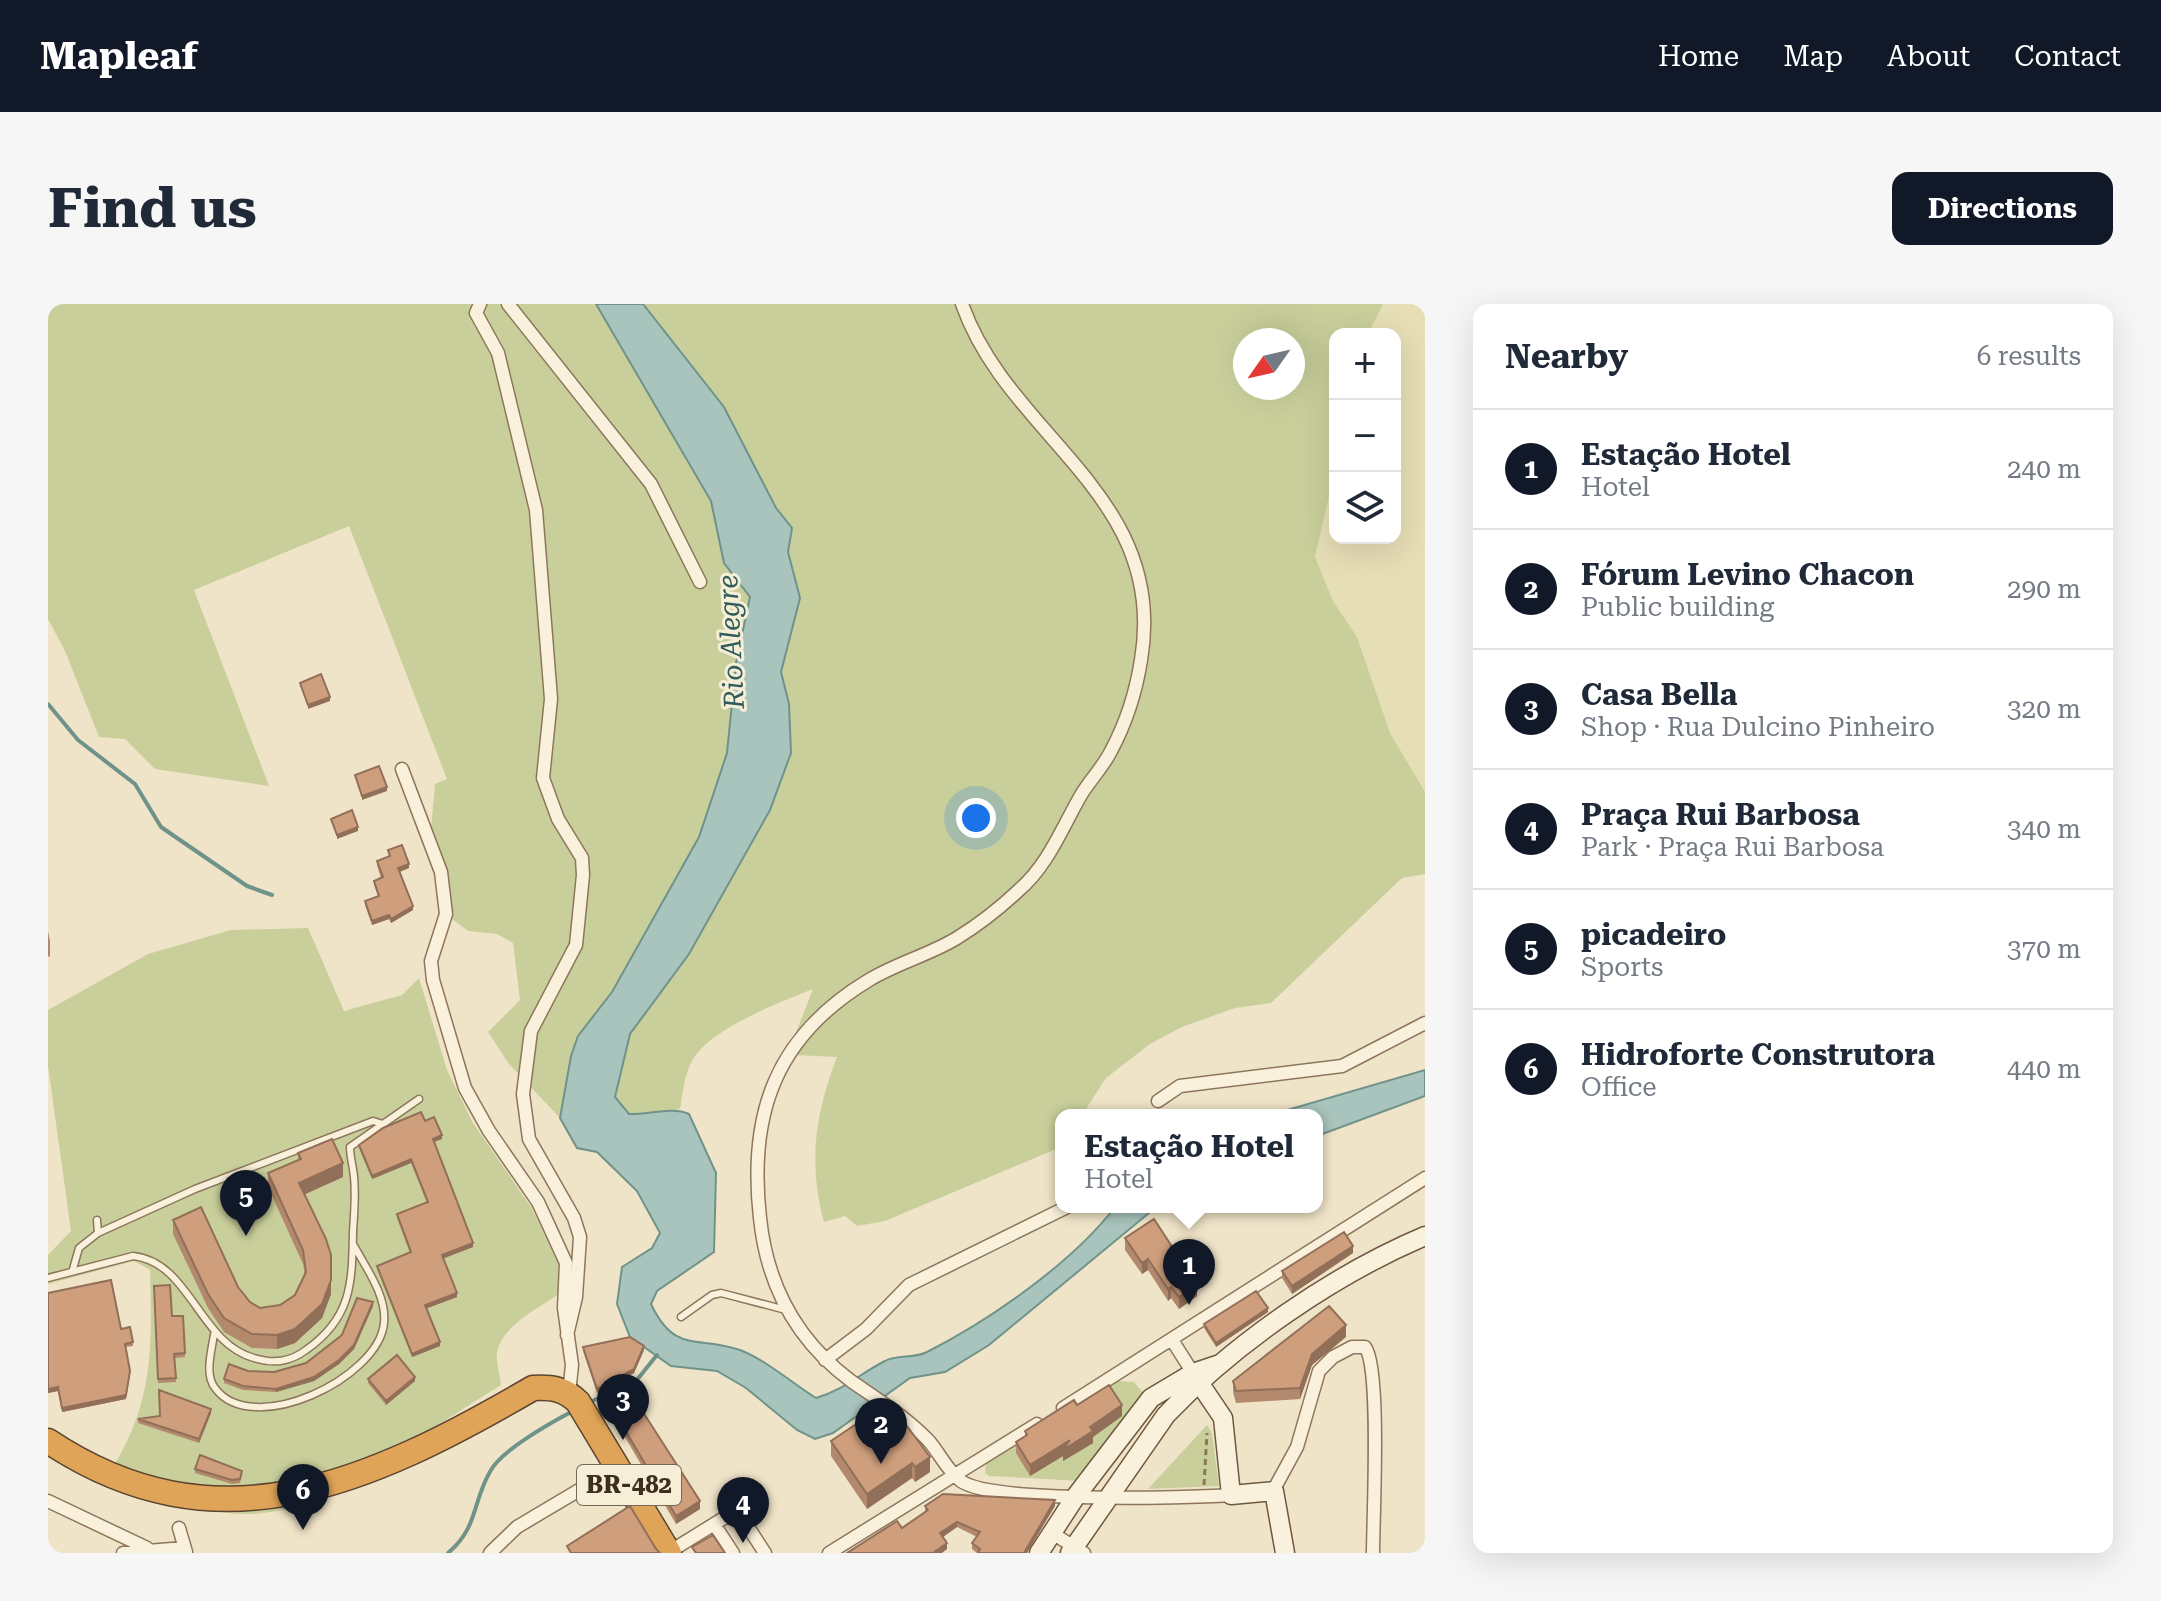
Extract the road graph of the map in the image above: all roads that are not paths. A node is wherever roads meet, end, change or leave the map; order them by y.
1 (480, 304) edge
2 (508, 304) edge
3 (962, 304) edge
4 (700, 582) dead end
5 (402, 769) dead end
6 (1425, 1023) edge
7 (419, 1099) dead end
8 (1158, 1101) dead end
9 (383, 1124) junction
10 (260, 1152) dead end
11 (269, 1159) junction
12 (1425, 1178) edge
13 (1055, 1213) edge
14 (97, 1220) dead end
15 (98, 1233) junction
16 (1425, 1236) edge
17 (353, 1244) junction
18 (73, 1269) junction
19 (48, 1278) edge
20 (786, 1310) junction
21 (681, 1317) dead end
22 (214, 1334) junction
23 (567, 1335) junction
24 (1172, 1340) junction
25 (825, 1360) junction
26 (1197, 1378) junction
27 (578, 1405) junction
28 (48, 1441) edge
29 (618, 1467) junction
30 (955, 1475) junction
31 (1273, 1491) junction
32 (1109, 1495) junction
33 (1231, 1495) junction
34 (1076, 1496) junction
35 (48, 1501) edge
36 (120, 1502) dead end
37 (343, 1503) dead end
38 (714, 1524) junction
39 (1052, 1533) junction
40 (181, 1536) edge
41 (147, 1548) junction
42 (1076, 1551) edge
43 (123, 1553) edge
44 (490, 1553) edge
45 (669, 1553) edge
46 (733, 1553) edge
47 (765, 1553) edge
48 (829, 1553) edge
49 (1039, 1553) edge
50 (1285, 1553) edge
51 (1373, 1553) edge

1 - 23 street
2 - 4 street
3 - 20 street
5 - 23 street
6 - 8 street
7 - 9 lane
9 - 11 lane
9 - 17 lane
10 - 11 lane
11 - 15 lane
12 - 24 street
13 - 25 street
14 - 15 lane
15 - 18 lane
16 - 26 main road
17 - 22 lane
17 - 22 lane
18 - 19 lane
18 - 22 lane
20 - 21 lane
20 - 25 street
23 - 27 street
24 - 26 street
24 - 30 street
25 - 30 street
26 - 32 main road
26 - 33 main road
26 - 34 main road
27 - 29 highway, BR-482
27 - 37 highway
28 - 36 highway
29 - 44 street
29 - 45 highway, BR-482
30 - 34 street
30 - 48 street
31 - 33 main road
31 - 50 main road
31 - 51 street
32 - 33 street
32 - 34 street
32 - 42 main road
34 - 39 main road
35 - 41 street
38 - 45 street
38 - 46 street
38 - 47 street
39 - 42 street
39 - 49 main road
40 - 41 street
41 - 43 street

